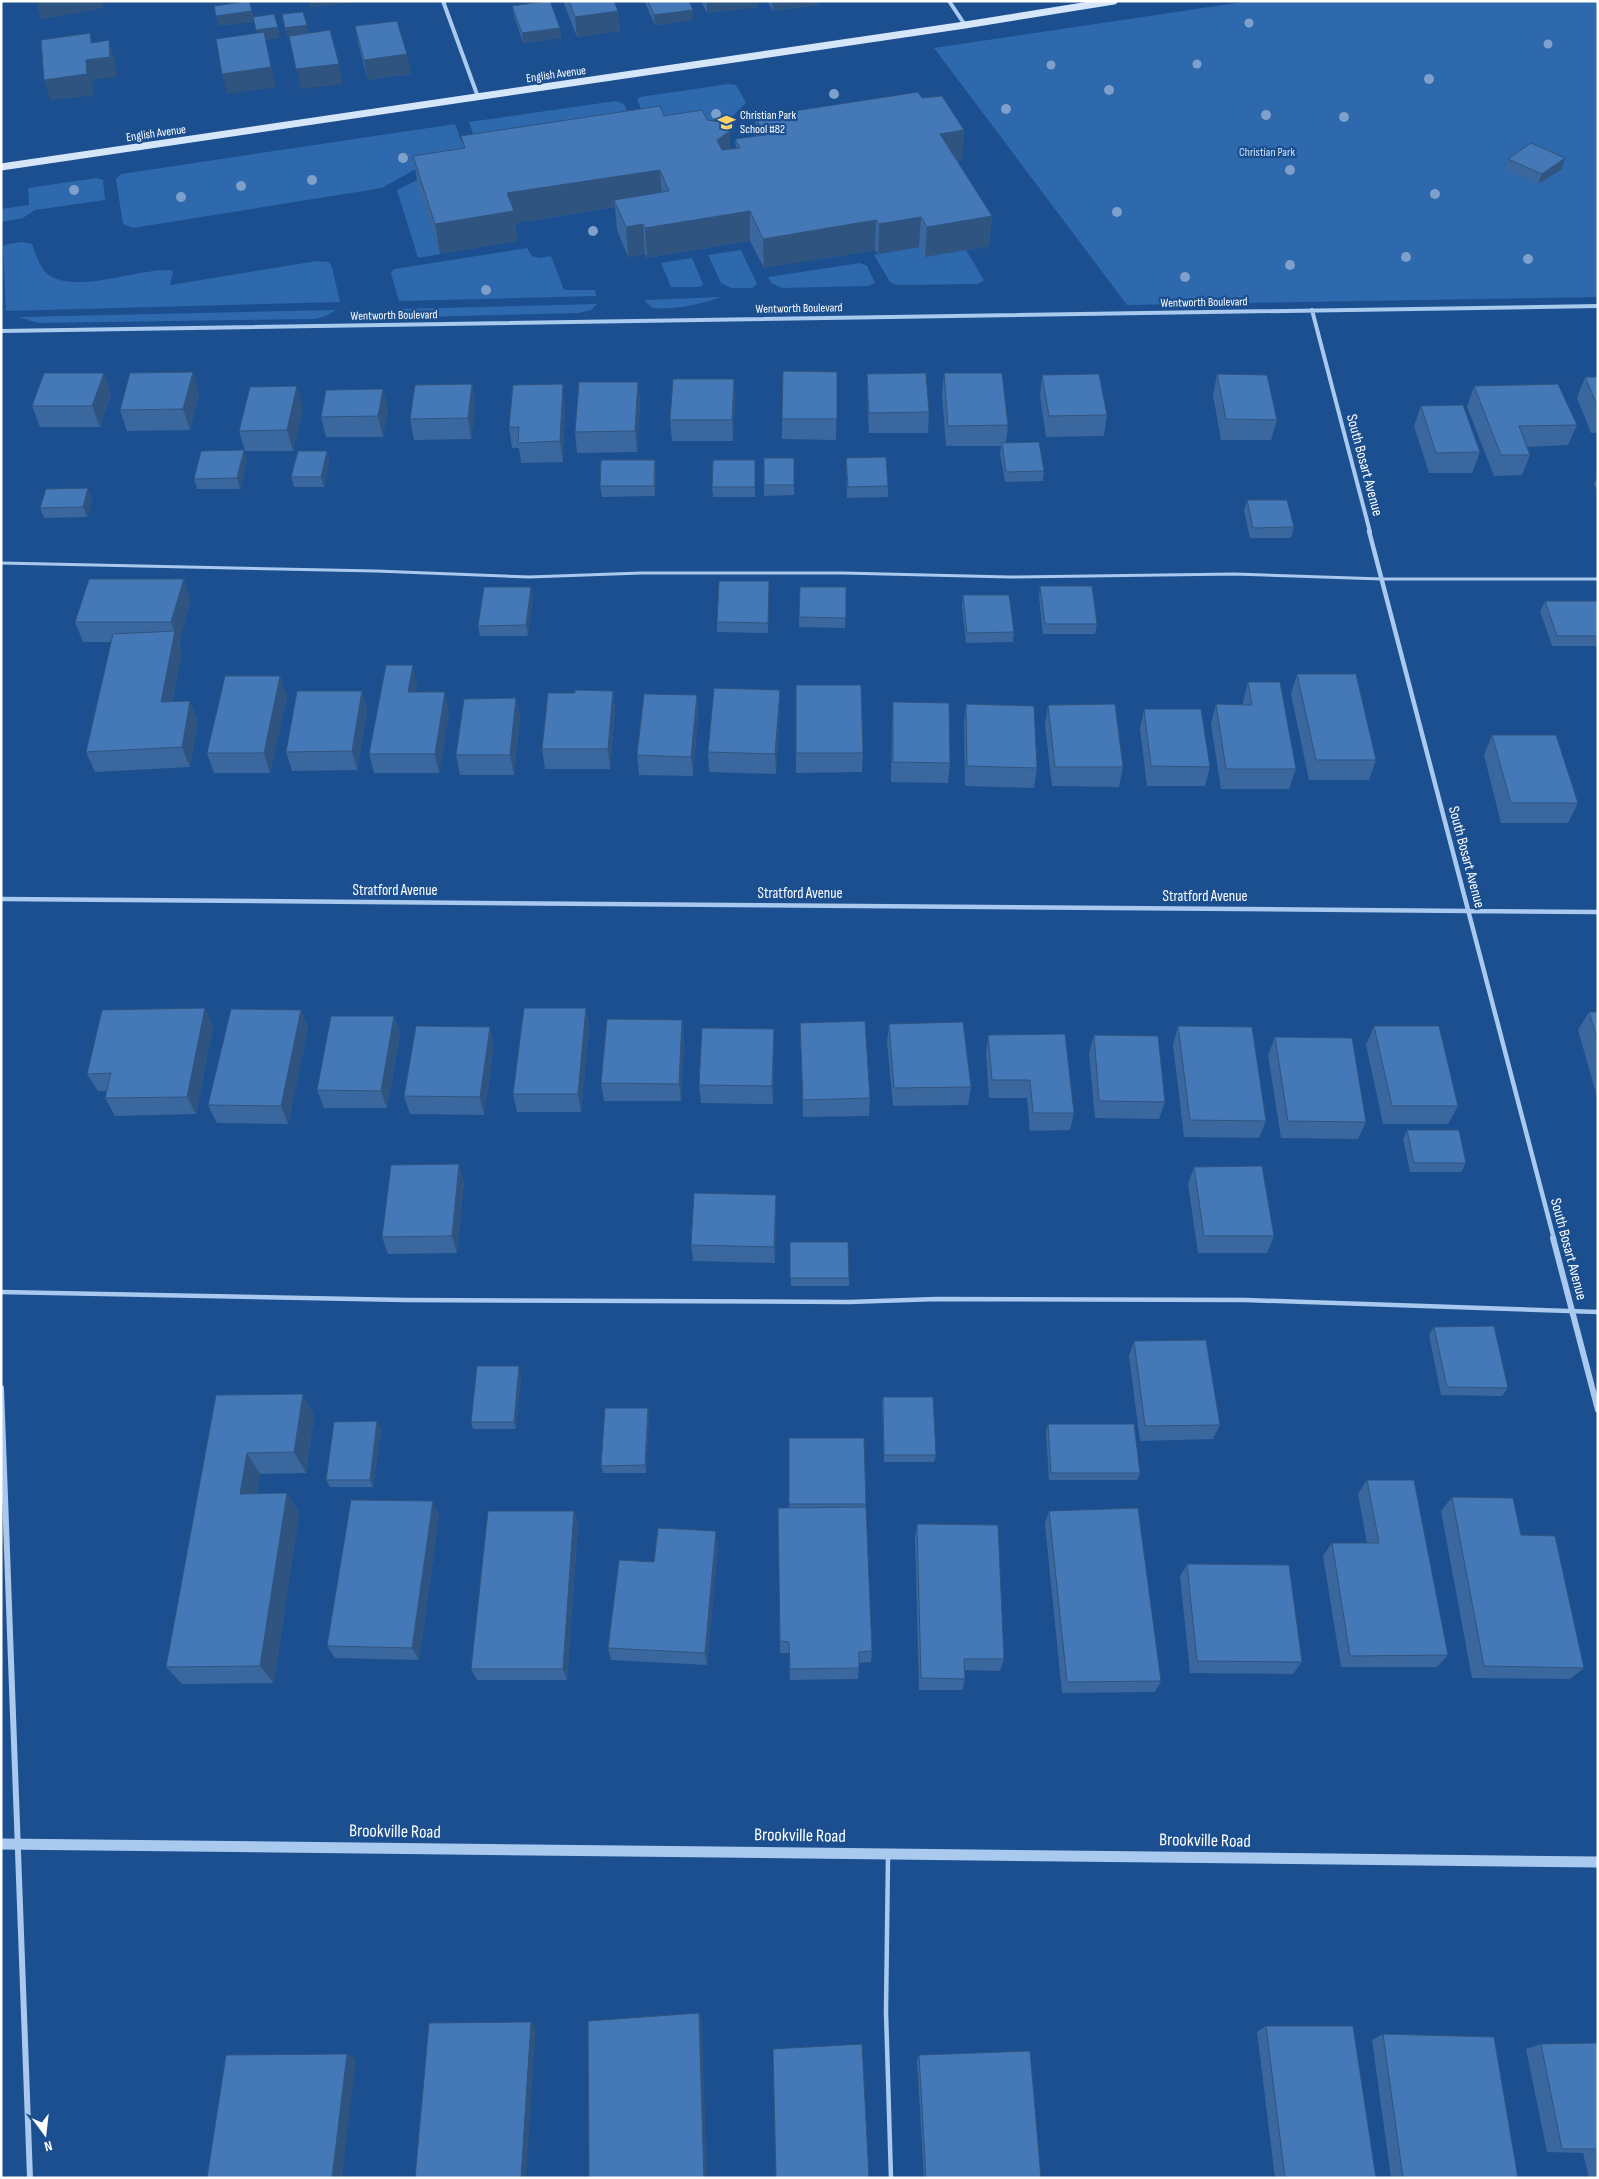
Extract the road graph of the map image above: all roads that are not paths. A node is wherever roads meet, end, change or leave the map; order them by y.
1 (444, 1) edge
2 (949, 1) edge
3 (1114, 1) edge
4 (965, 25) junction
5 (478, 97) junction
6 (1, 167) edge
7 (1598, 306) edge
8 (1312, 310) junction
9 (1, 331) edge
10 (1, 563) edge
11 (1382, 579) junction
12 (1598, 579) edge
13 (1, 899) edge
14 (1468, 911) junction
15 (1598, 912) edge
16 (1, 1292) edge
17 (1572, 1310) junction
18 (1598, 1312) edge
19 (1, 1388) edge
20 (1598, 1410) edge
21 (1, 1844) edge
22 (18, 1844) junction
23 (888, 1854) junction
24 (1598, 1862) edge
25 (30, 2178) edge
26 (891, 2178) edge

1 - 5 street
2 - 4 street
3 - 4 main road, English Avenue
4 - 5 main road, English Avenue
5 - 6 main road, English Avenue
7 - 8 street, Wentworth Boulevard
8 - 9 street, Wentworth Boulevard
8 - 11 street, South Bosart Avenue
10 - 11 lane
11 - 12 lane
11 - 14 street, South Bosart Avenue
13 - 14 street, Stratford Avenue
14 - 15 street, Stratford Avenue
14 - 17 street, South Bosart Avenue
16 - 17 lane
17 - 18 lane
17 - 20 street, South Bosart Avenue
19 - 22 street
21 - 22 street, Brookville Road
22 - 23 street, Brookville Road
22 - 25 street
23 - 24 street, Brookville Road
23 - 26 lane

